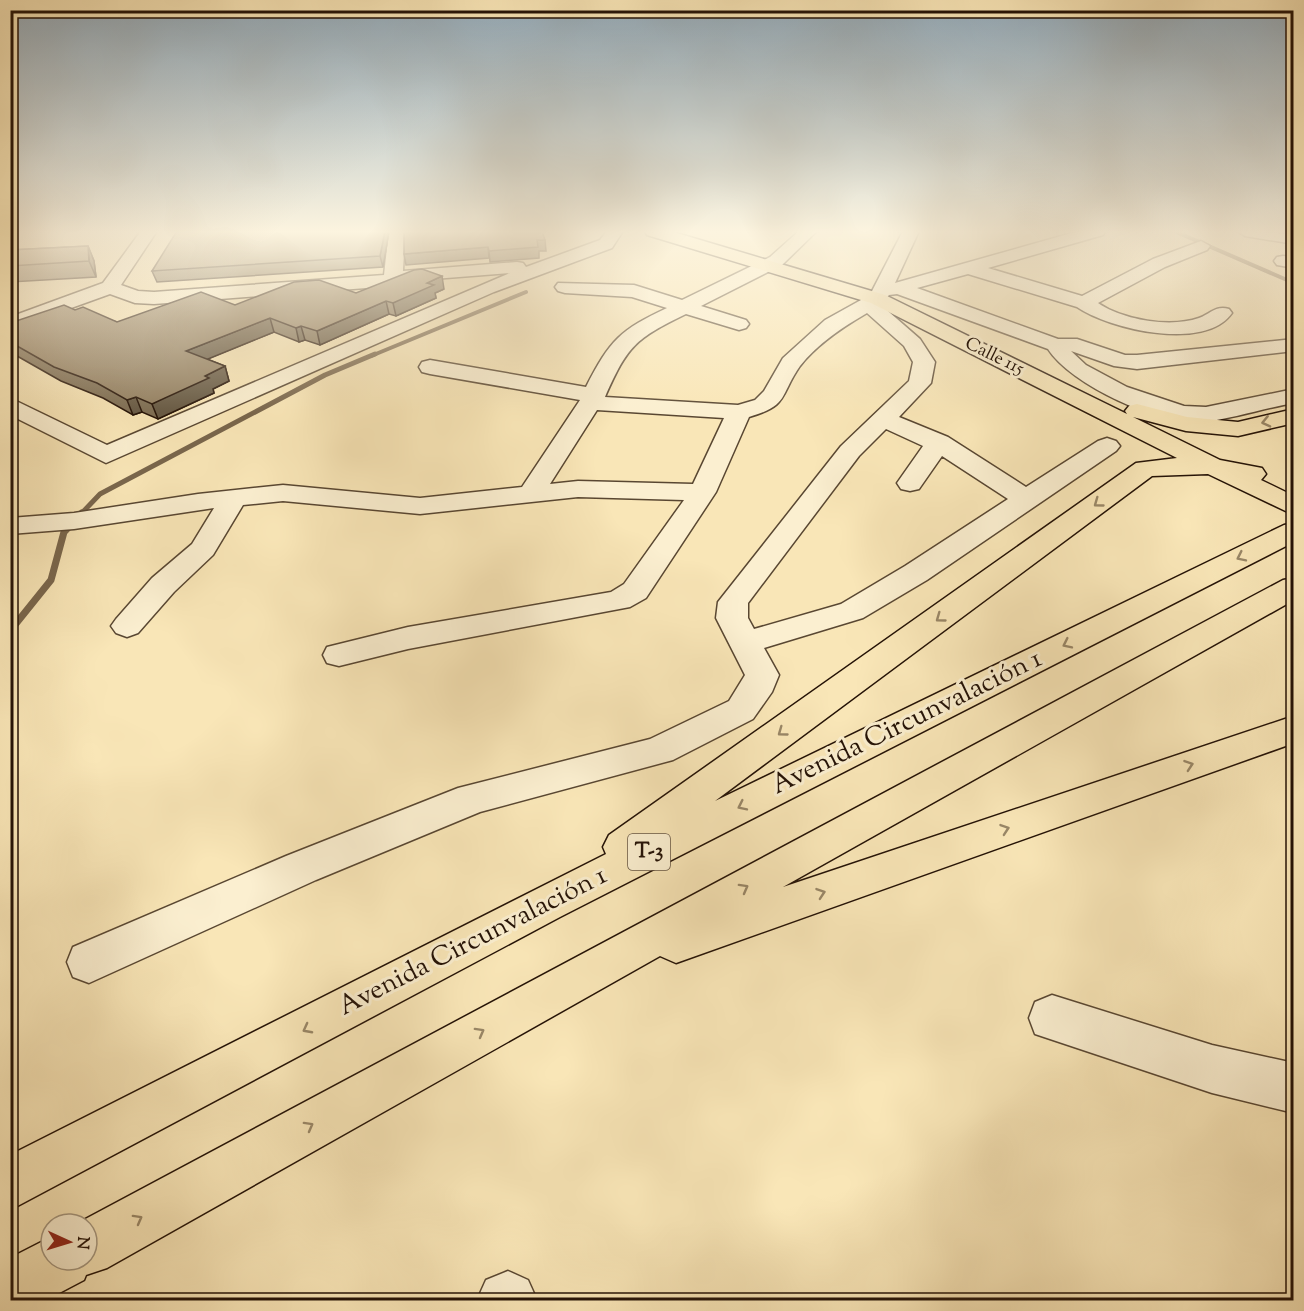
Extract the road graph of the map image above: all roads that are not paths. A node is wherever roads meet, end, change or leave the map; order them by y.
1 (96, 292) edge
2 (123, 292) edge
3 (231, 292) edge
4 (477, 292) edge
5 (638, 292) edge
6 (711, 292) edge
7 (866, 292) edge
8 (884, 292) edge
9 (895, 292) edge
10 (1048, 292) edge
11 (1104, 292) edge
12 (882, 297) junction
13 (1084, 303) junction
14 (682, 306) junction
15 (1222, 313) dead end
16 (10, 324) edge
17 (739, 324) dead end
18 (1056, 345) junction
19 (1293, 345) edge
20 (430, 367) dead end
21 (1293, 396) edge
22 (592, 399) junction
23 (10, 405) edge
24 (1114, 409) junction
25 (739, 412) junction
26 (1293, 416) edge
27 (881, 418) junction
28 (1238, 429) junction
29 (939, 442) junction
30 (1107, 447) dead end
31 (1145, 469) junction
32 (1240, 473) junction
33 (910, 483) dead end
34 (703, 492) junction
35 (531, 493) junction
36 (1293, 495) edge
37 (234, 498) junction
38 (1026, 500) junction
39 (1293, 507) edge
40 (10, 526) edge
41 (1293, 531) edge
42 (1293, 587) edge
43 (127, 626) dead end
44 (744, 642) junction
45 (339, 655) dead end
46 (1293, 729) edge
47 (545, 904) junction
48 (89, 962) dead end
49 (587, 974) junction
50 (1052, 1018) dead end
51 (1293, 1088) edge
52 (10, 1184) edge
53 (99, 1241) edge
54 (42, 1272) edge
55 (10, 1289) edge

1 - 16 street
2 - 3 street
4 - 23 street
5 - 14 street
6 - 14 street
7 - 12 main road, Calle 115
8 - 12 street
9 - 12 street
10 - 13 street
11 - 13 street
12 - 18 street
12 - 24 main road, Calle 115
12 - 25 street
12 - 27 street
13 - 15 street
14 - 17 street
14 - 22 street
18 - 19 street
18 - 21 street
20 - 22 street
22 - 25 street
22 - 35 street
24 - 28 main road
24 - 31 main road
24 - 32 main road, Calle 115
25 - 34 street
26 -> 28 main road
27 - 29 street
27 - 44 street
28 - 32 main road
29 - 33 street
29 - 38 street
30 - 38 street
31 - 32 main road
31 -> 47 main road
32 - 36 main road
32 - 39 main road
34 - 35 street
34 - 45 street
35 - 37 street
37 - 40 street
37 - 43 street
38 - 44 street
41 -> 47 main road, Avenida Circunvalación 1 / T-3
49 -> 42 main road
44 - 48 street
49 -> 46 main road
47 -> 52 main road, Avenida Circunvalación 1 / T-3
53 -> 49 main road
50 - 51 street
54 - 55 main road

